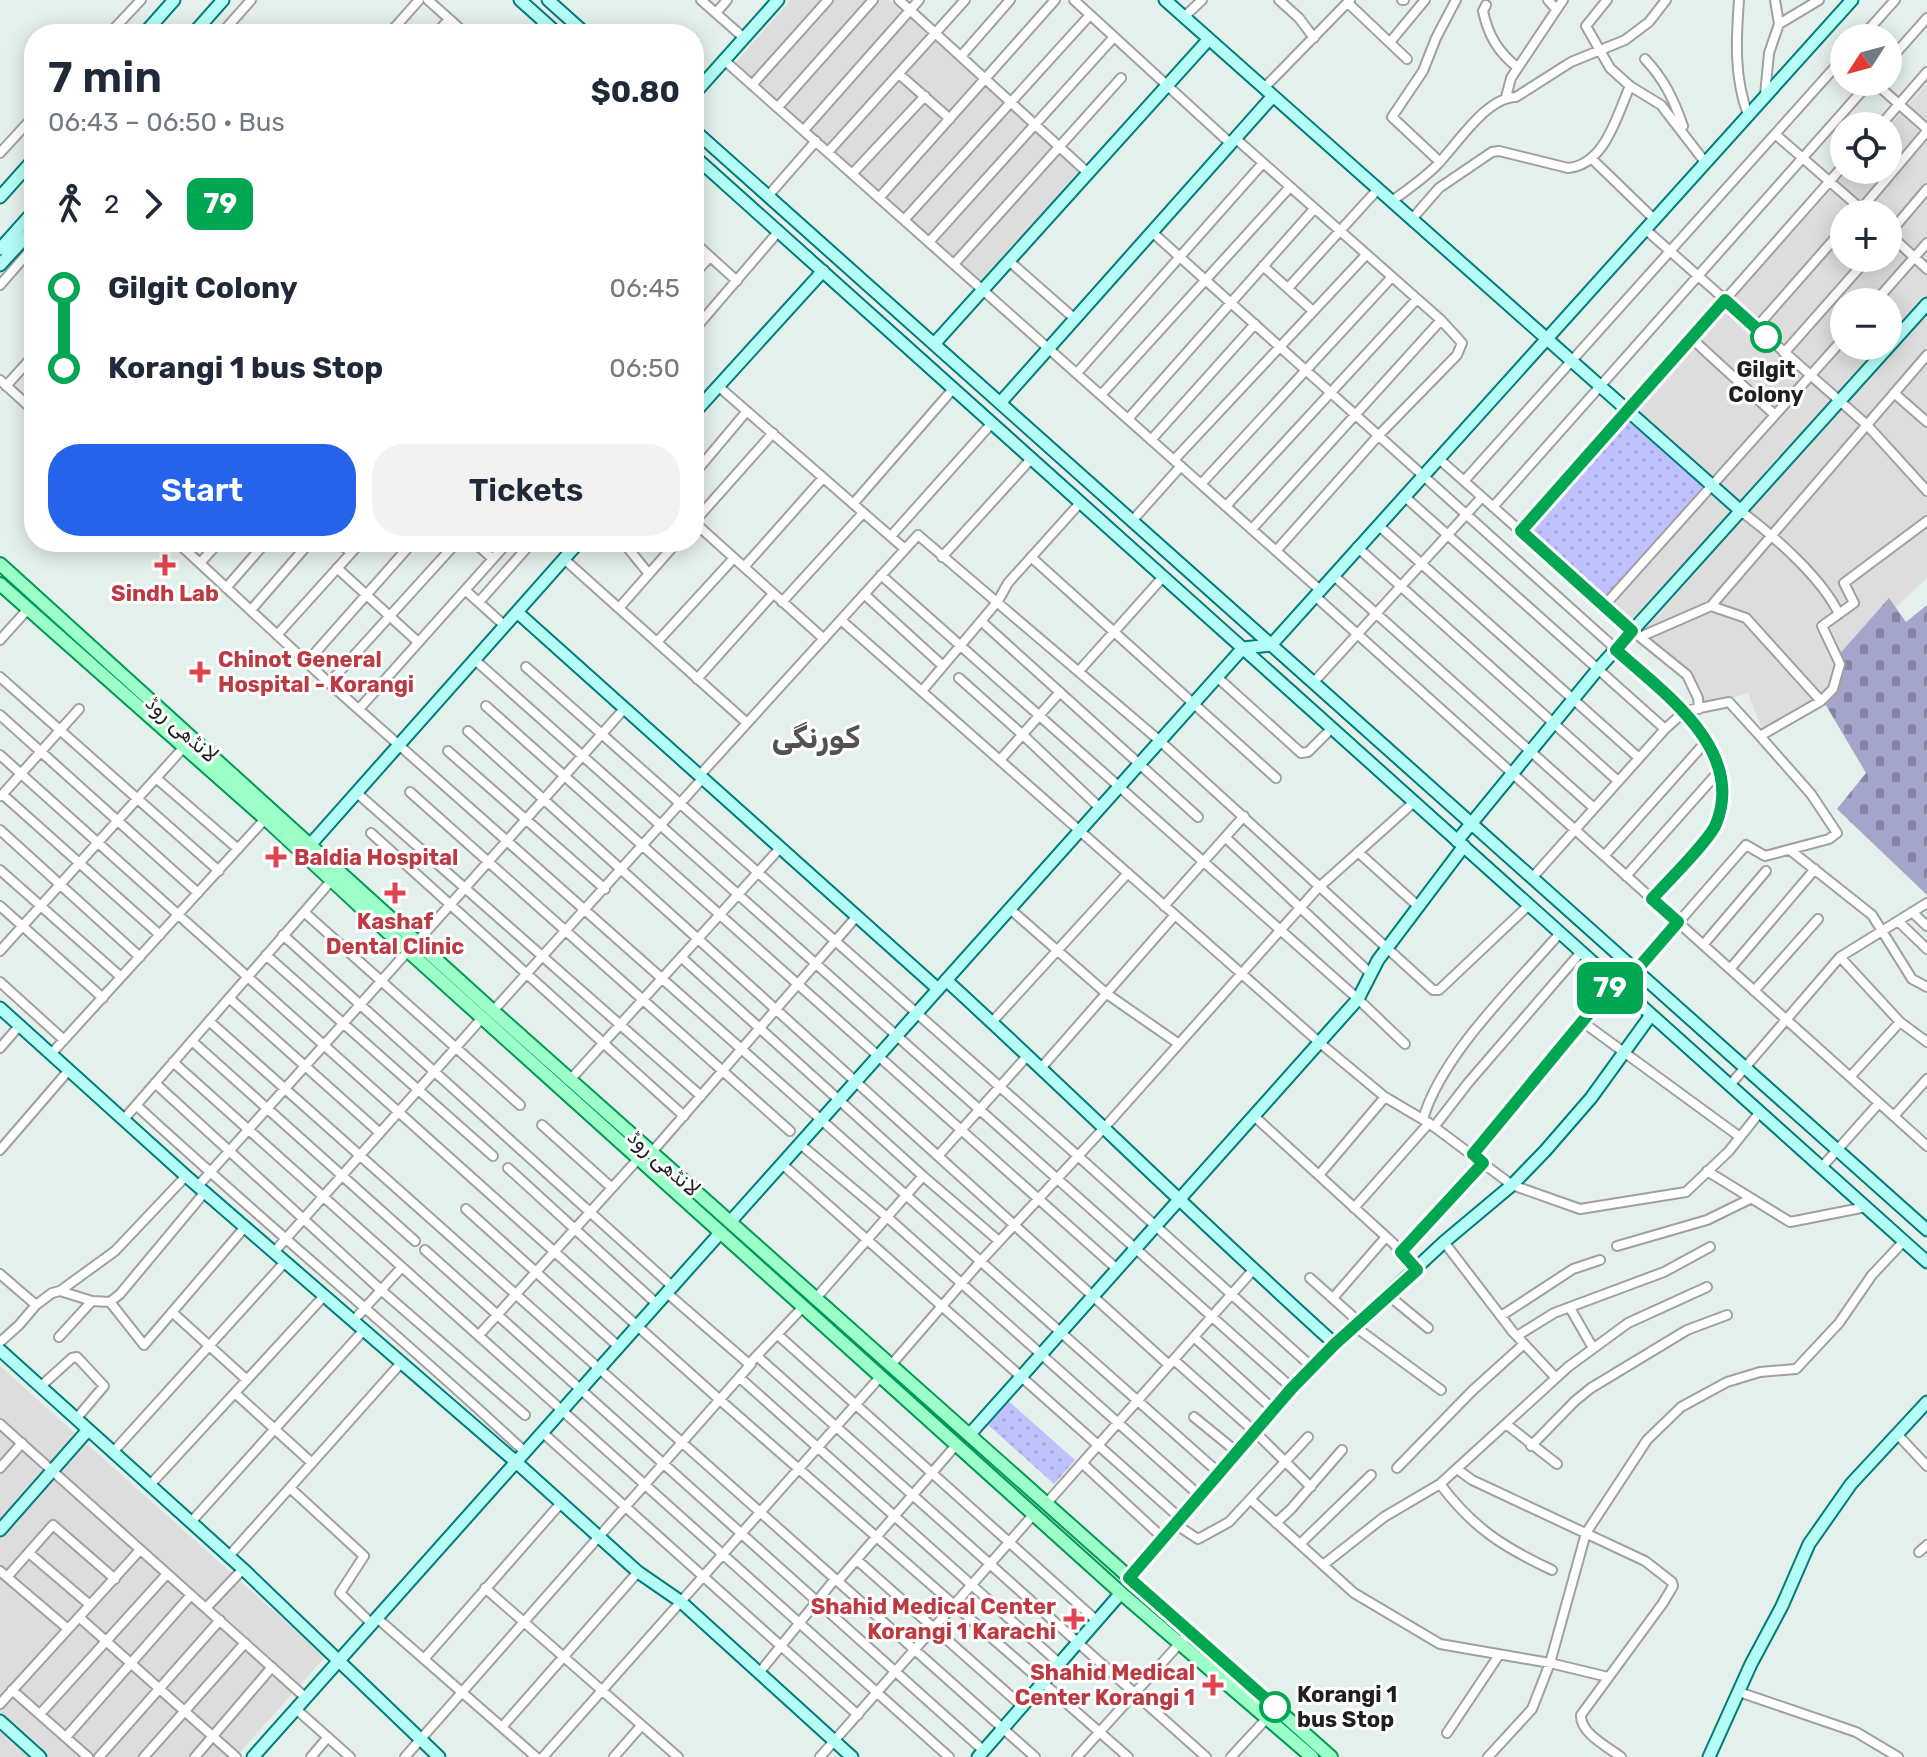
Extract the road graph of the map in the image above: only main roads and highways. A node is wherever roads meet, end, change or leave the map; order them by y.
1 (0, 564) edge
2 (0, 584) edge
3 (412, 946) junction
4 (487, 1014) junction
5 (726, 1227) junction
6 (1312, 1757) edge
7 (1331, 1757) edge

1 - 3 main road, لانڈھی روڈ
2 - 3 main road, لانڈھی روڈ
3 - 4 main road, لانڈھی روڈ
4 - 5 main road, لانڈھی روڈ
4 - 5 main road, لانڈھی روڈ
5 - 6 main road, لانڈھی روڈ
5 - 7 main road, لانڈھی روڈ

